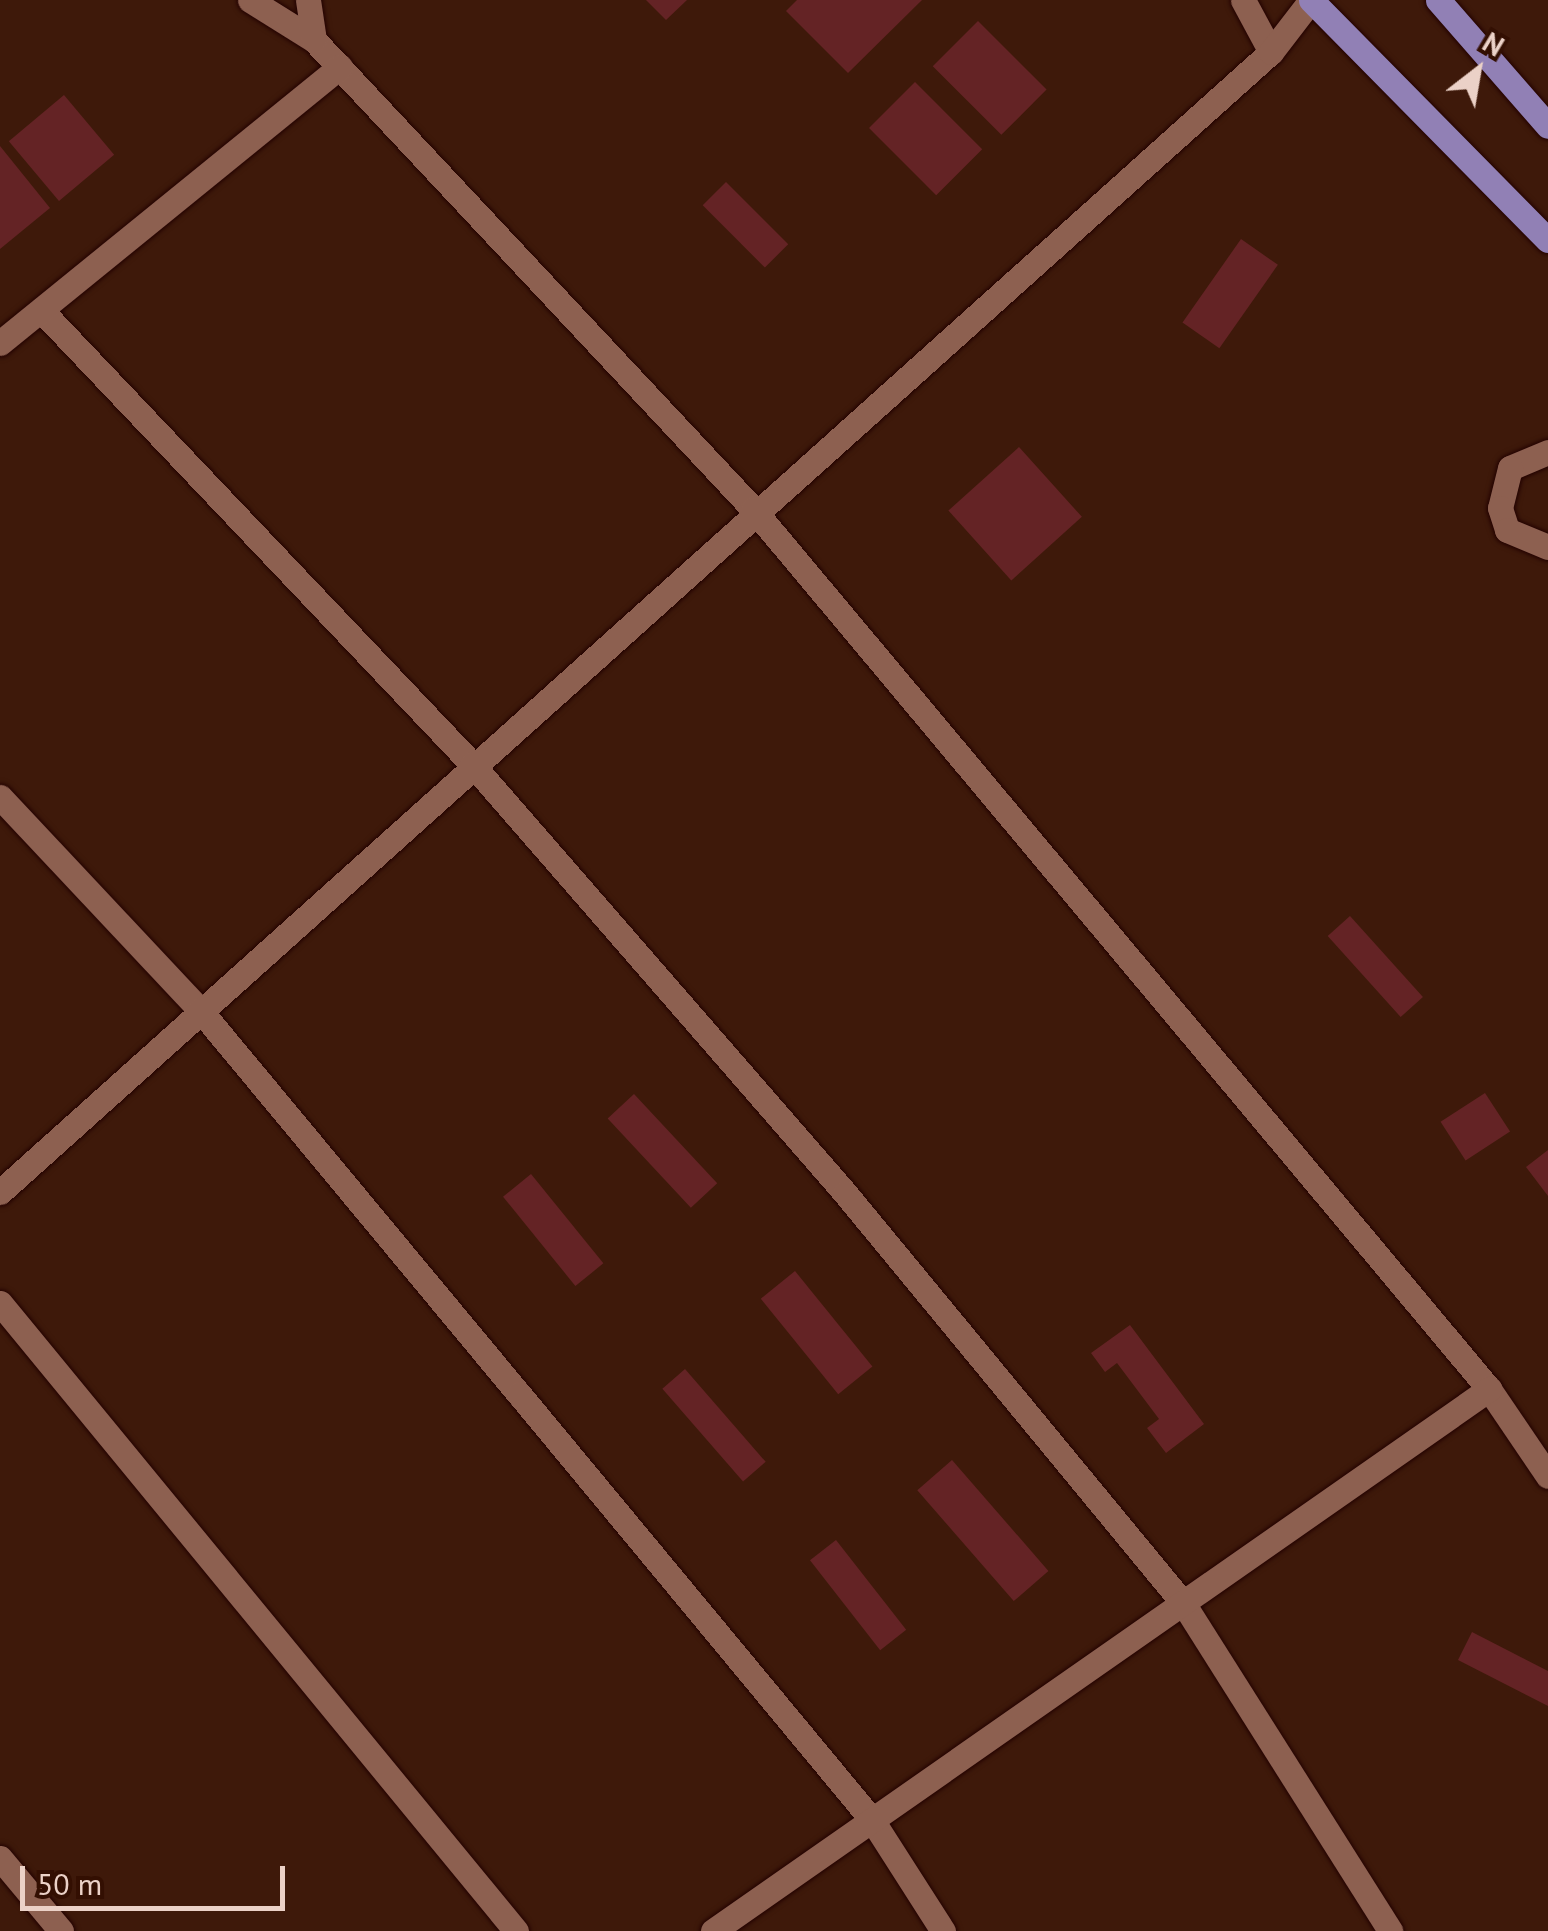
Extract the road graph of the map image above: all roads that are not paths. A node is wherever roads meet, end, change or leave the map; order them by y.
1 (250, 0) edge
2 (308, 0) edge
3 (1242, 0) edge
4 (1311, 0) edge
5 (1438, 0) edge
6 (314, 40) junction
7 (1272, 52) junction
8 (340, 67) junction
9 (1548, 126) edge
10 (1548, 240) edge
11 (41, 310) junction
12 (0, 344) edge
13 (1548, 452) edge
14 (754, 509) junction
15 (1548, 547) edge
16 (472, 764) junction
17 (0, 796) edge
18 (200, 1010) junction
19 (0, 1192) edge
20 (0, 1303) edge
21 (1490, 1389) junction
22 (1548, 1476) edge
23 (1183, 1603) junction
24 (872, 1820) junction
25 (0, 1858) edge
26 (62, 1931) edge
27 (516, 1931) edge
28 (713, 1931) edge
29 (943, 1931) edge
30 (1390, 1931) edge

1 - 6 street
2 - 6 street
3 - 7 street
4 - 7 street
4 - 10 main road
5 - 9 main road
6 - 8 street
7 - 14 street
8 - 11 street
8 - 14 street
11 - 12 street
11 - 16 street
13 - 15 street
14 - 16 street
14 - 21 street
16 - 18 street
16 - 23 street
17 - 18 street
18 - 19 street
18 - 24 street
20 - 27 street
21 - 22 street
21 - 23 street
23 - 24 street
23 - 30 street
24 - 28 street
24 - 29 street
25 - 26 street

